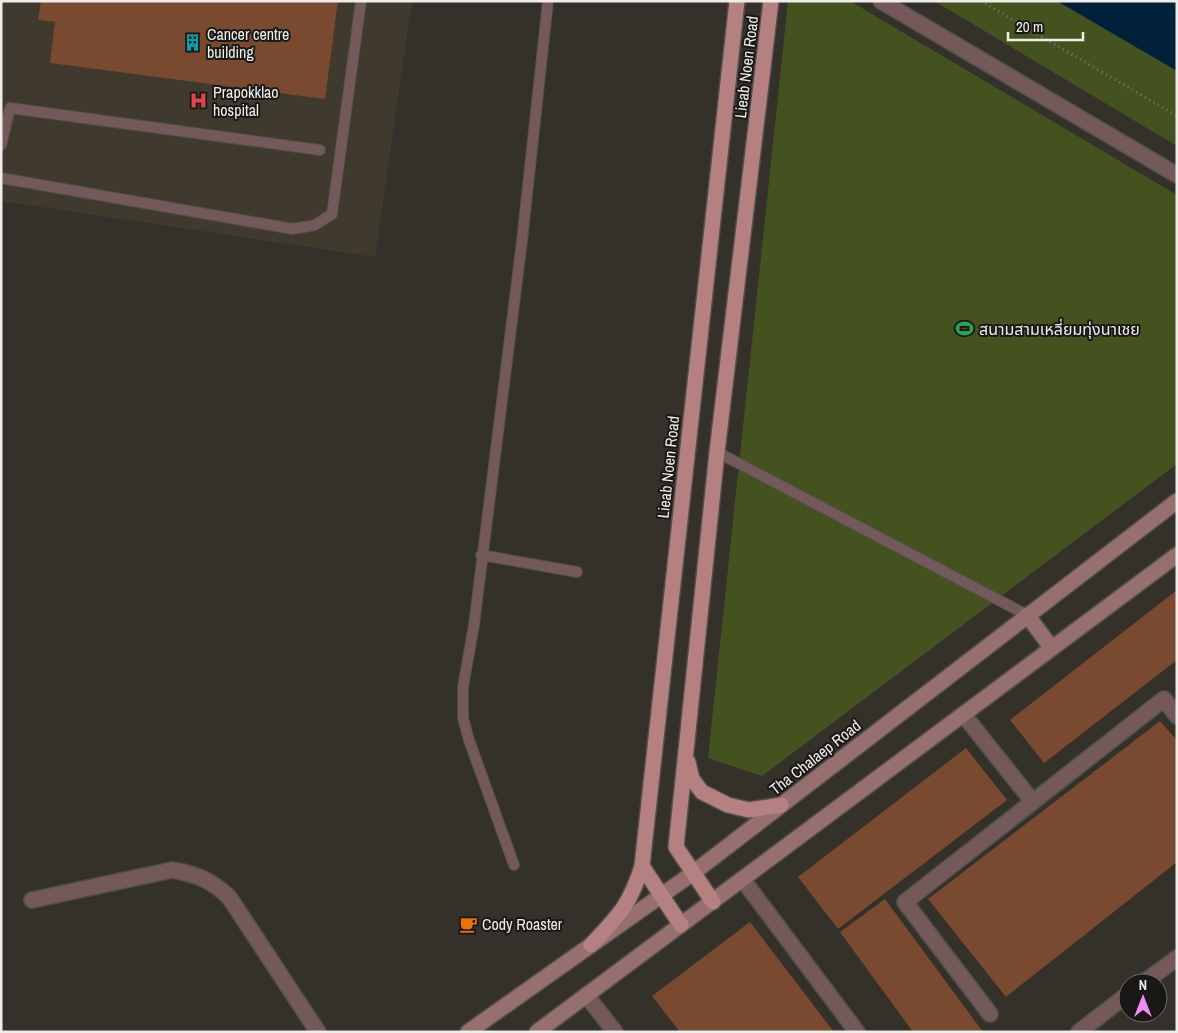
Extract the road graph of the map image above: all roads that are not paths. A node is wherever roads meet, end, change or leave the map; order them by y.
1 (361, 1) edge
2 (548, 1) edge
3 (737, 1) edge
4 (771, 1) edge
5 (881, 1) edge
6 (1, 145) edge
7 (320, 150) dead end
8 (1177, 175) edge
9 (1, 178) edge
10 (718, 452) junction
11 (1177, 501) edge
12 (481, 555) junction
13 (1177, 555) edge
14 (577, 572) dead end
15 (1027, 615) junction
16 (1051, 647) junction
17 (963, 714) junction
18 (1177, 716) edge
19 (686, 754) junction
20 (1032, 802) junction
21 (781, 805) junction
22 (514, 865) dead end
23 (642, 866) junction
24 (692, 873) junction
25 (743, 880) junction
26 (662, 895) junction
27 (32, 900) dead end
28 (712, 902) junction
29 (681, 925) junction
30 (591, 945) junction
31 (1177, 958) edge
32 (1157, 973) edge
33 (586, 995) junction
34 (1118, 1002) edge
35 (990, 1014) dead end
36 (318, 1032) edge
37 (468, 1032) edge
38 (537, 1032) edge
39 (615, 1032) edge
40 (857, 1032) edge
41 (1079, 1032) edge

1 - 9 lane
2 - 12 lane
3 - 23 main road, Lieab Noen Road
4 - 10 main road, Lieab Noen Road
5 - 8 street
6 - 7 lane
10 - 15 lane
10 - 19 main road, Lieab Noen Road
11 - 15 main road, Tha Chalaep Road
12 - 14 lane
12 - 22 lane
13 - 16 main road
15 - 16 main road
15 - 21 main road, Tha Chalaep Road
16 - 17 main road
17 - 20 street
17 - 25 main road
18 - 20 street
19 - 21 main road
19 - 24 main road, Lieab Noen Road
20 - 35 street
21 - 24 main road, Tha Chalaep Road
23 - 26 main road
23 - 30 main road, Lieab Noen Road
24 - 26 main road, Tha Chalaep Road
24 - 28 main road, Lieab Noen Road
25 - 28 main road
25 - 40 street
26 - 29 main road
26 - 30 main road, Tha Chalaep Road
27 - 36 street
28 - 29 main road
29 - 33 main road
30 - 37 main road, Tha Chalaep Road
31 - 32 street
33 - 38 main road
33 - 39 street
34 - 41 street

